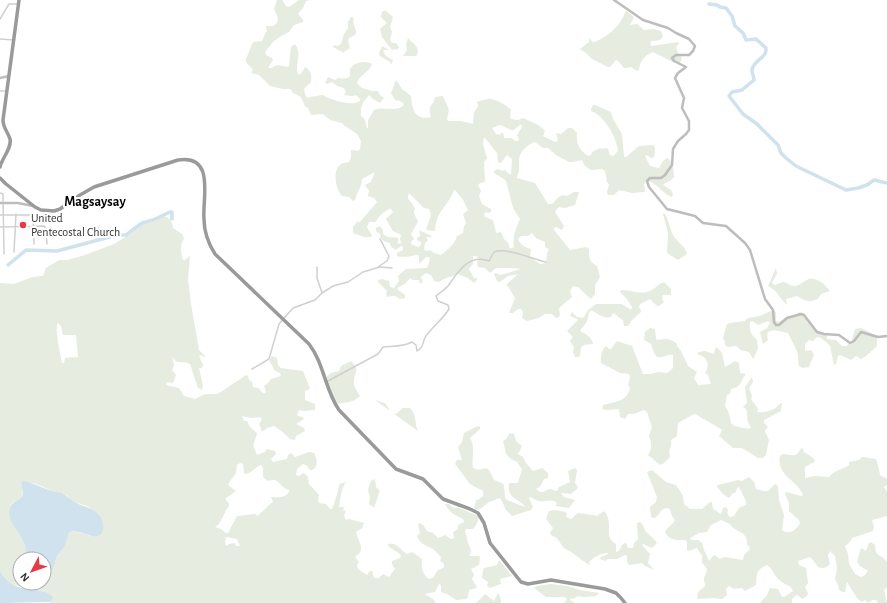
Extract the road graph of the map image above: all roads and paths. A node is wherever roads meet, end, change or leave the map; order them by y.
1 (19, 0) edge
2 (614, 0) edge
3 (18, 5) junction
4 (0, 19) edge
5 (0, 39) edge
6 (14, 40) junction
7 (9, 76) junction
8 (0, 78) edge
9 (0, 91) edge
10 (7, 91) junction
11 (0, 104) edge
12 (6, 104) junction
13 (0, 167) edge
14 (0, 178) edge
15 (0, 193) edge
16 (1, 203) edge
17 (35, 207) junction
18 (3, 214) junction
19 (16, 214) junction
20 (0, 215) edge
21 (34, 226) junction
22 (0, 227) edge
23 (4, 227) junction
24 (15, 227) junction
25 (380, 239) dead end
26 (34, 244) dead end
27 (47, 244) dead end
28 (14, 252) dead end
29 (4, 254) dead end
30 (546, 262) dead end
31 (317, 268) dead end
32 (376, 268) junction
33 (392, 268) dead end
34 (322, 292) junction
35 (283, 319) junction
36 (887, 336) edge
37 (252, 369) dead end
38 (326, 382) junction
39 (625, 603) edge

1 - 3 highway
2 - 36 street
3 - 4 street
3 - 6 highway
5 - 6 street
6 - 7 highway
7 - 8 street
7 - 10 highway
9 - 10 street
10 - 12 highway
11 - 12 street
12 - 13 highway
14 - 17 highway
15 - 16 street
16 - 17 street
16 - 18 street
17 - 35 highway
18 - 19 street
18 - 20 street
18 - 23 street
19 - 21 street
19 - 24 street
21 - 24 street
21 - 26 street
21 - 27 street
22 - 23 street
23 - 24 street
23 - 29 street
24 - 28 street
25 - 32 street
30 - 38 street
31 - 34 street
32 - 33 street
32 - 34 street
34 - 35 street
35 - 37 street
35 - 38 highway
38 - 39 highway

